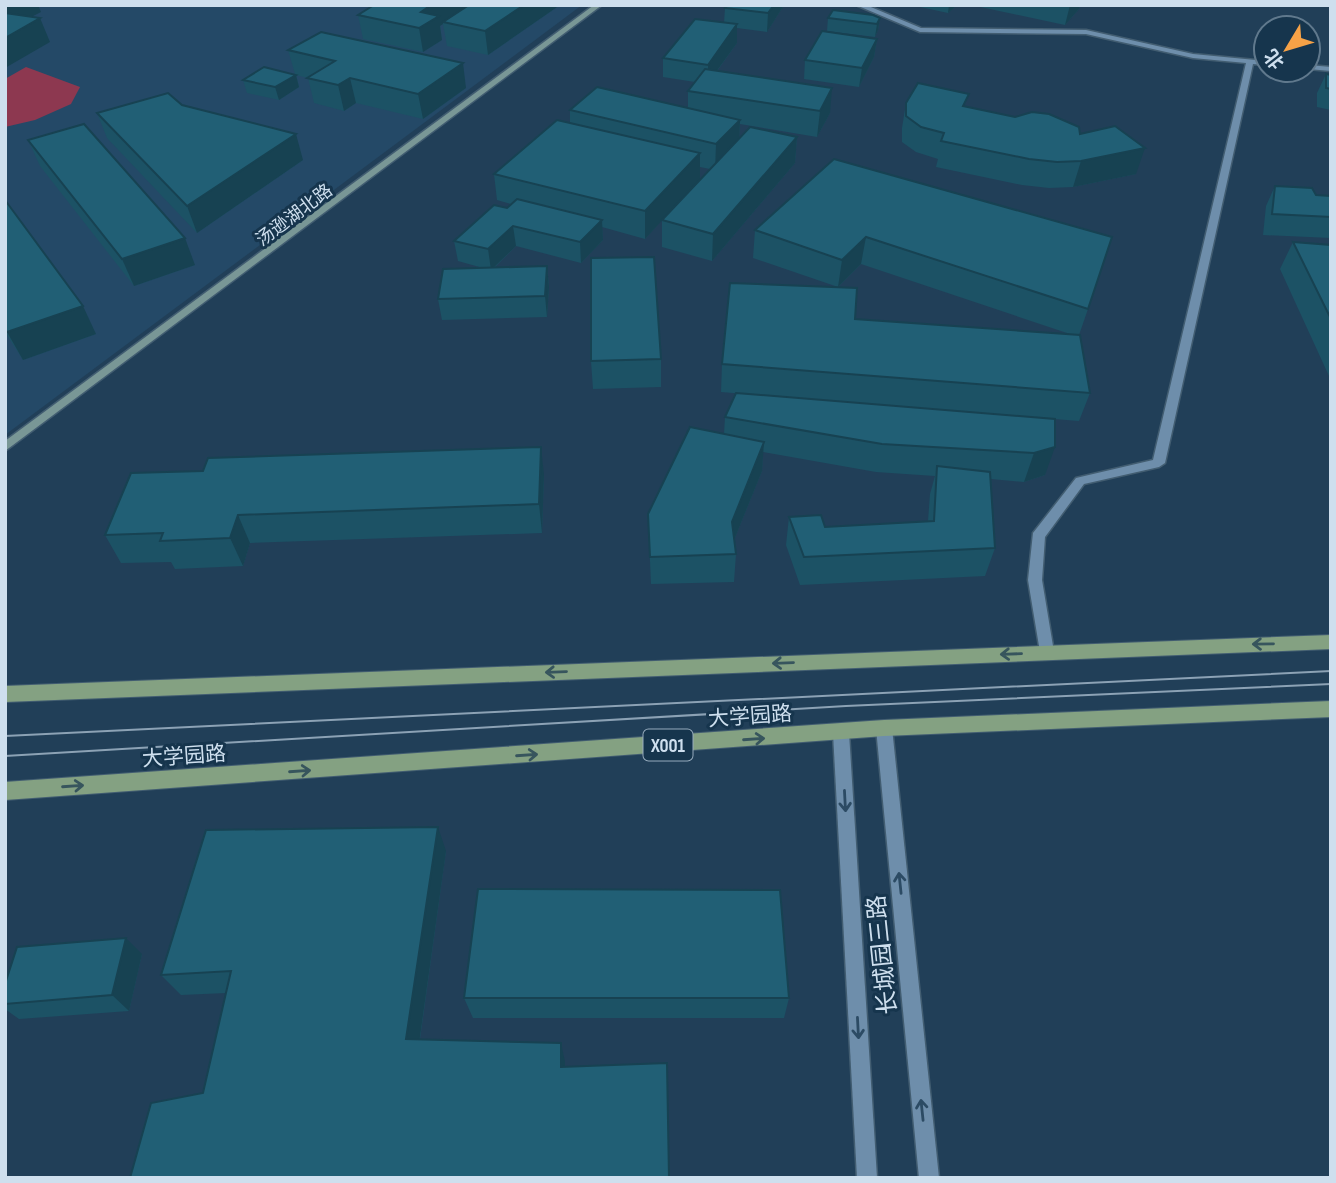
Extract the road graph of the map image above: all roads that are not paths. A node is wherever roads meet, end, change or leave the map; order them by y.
1 (599, 5) edge
2 (859, 5) edge
3 (1250, 61) joint
4 (5, 447) edge
5 (1331, 642) edge
6 (1047, 652) junction
7 (5, 695) edge
8 (1331, 709) edge
9 (884, 728) junction
10 (841, 733) junction
11 (5, 791) edge
12 (867, 1178) edge
13 (929, 1178) edge

1 - 4 main road, 汤逊湖北路
2 - 3 street
3 - 6 street
5 -> 6 main road
6 -> 7 main road
8 - 9 main road, 大学园路 / X001
9 - 10 main road, 大学园路 / X001
13 -> 9 street, 长城园三路
11 -> 10 main road, 大学园路 / X001
10 -> 12 street, 长城园三路

